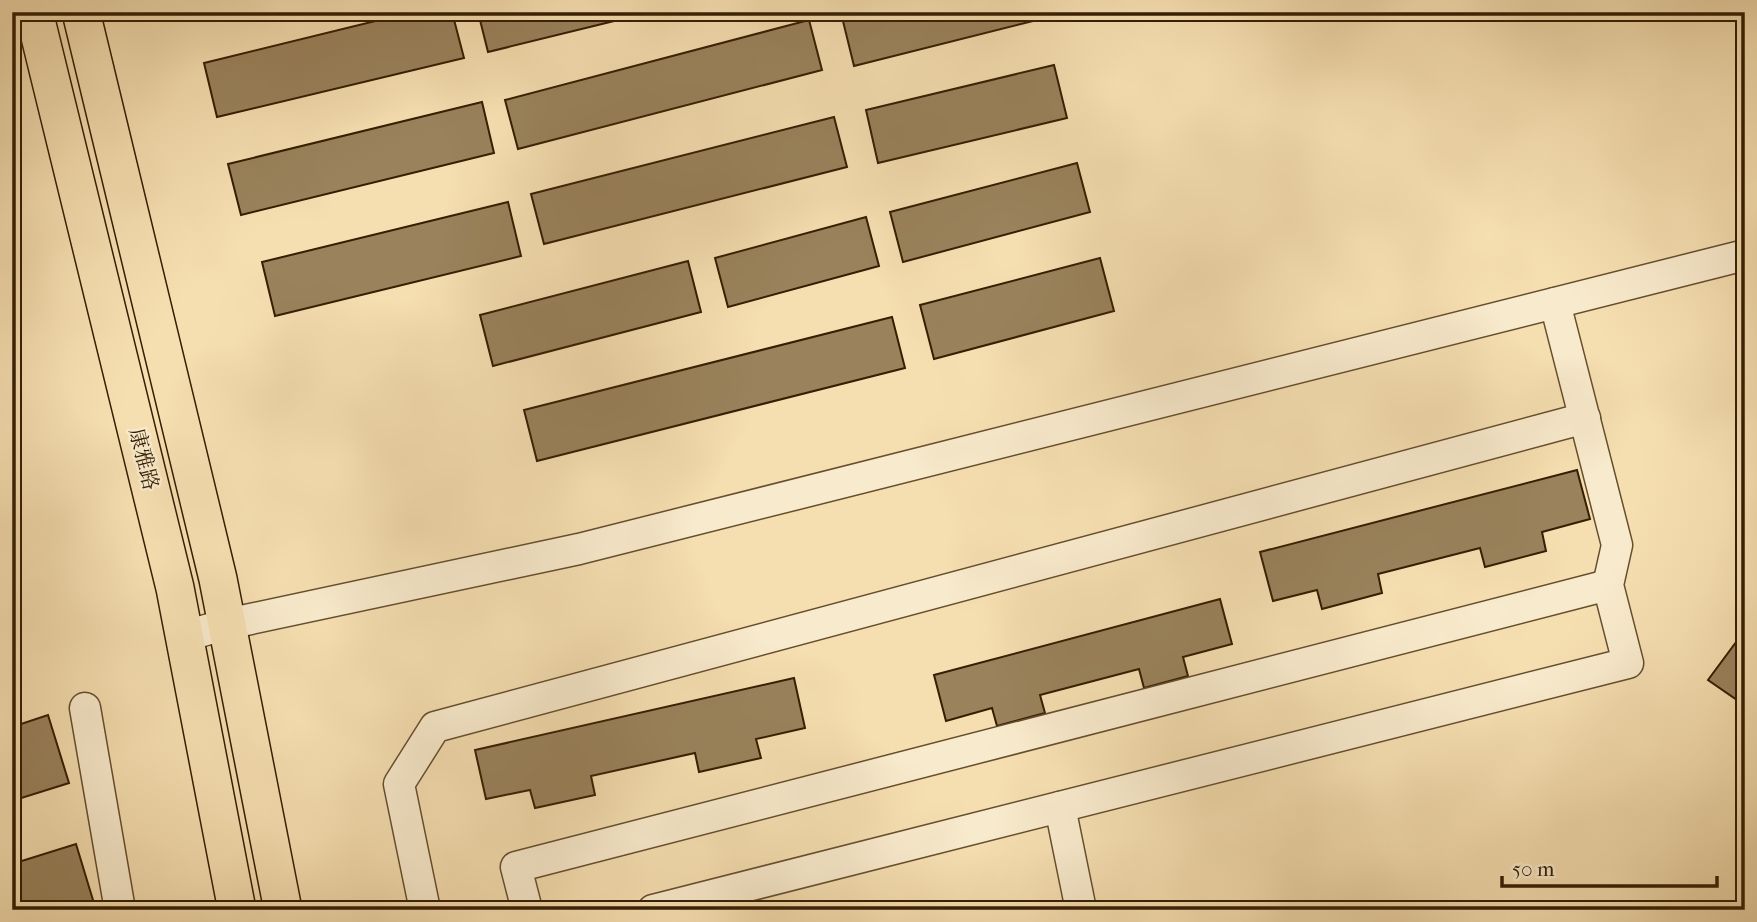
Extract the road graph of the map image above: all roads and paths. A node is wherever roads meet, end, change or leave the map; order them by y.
1 (34, 12) edge
2 (81, 12) edge
3 (1745, 255) edge
4 (1555, 303) junction
5 (1585, 418) junction
6 (1608, 585) junction
7 (227, 624) junction
8 (185, 636) junction
9 (85, 708) dead end
10 (1060, 807) junction
11 (120, 910) edge
12 (237, 910) edge
13 (283, 910) edge
14 (425, 910) edge
15 (527, 910) edge
16 (653, 910) edge
17 (1081, 910) edge

1 - 8 main road, 康雅路
2 - 7 main road, 康雅路
3 - 4 street
4 - 5 street
4 - 7 street
5 - 6 street
5 - 14 street
6 - 10 street
6 - 15 street
7 - 8 street
7 - 13 main road, 康雅路
8 - 12 main road, 康雅路
9 - 11 street
10 - 16 street
10 - 17 street

